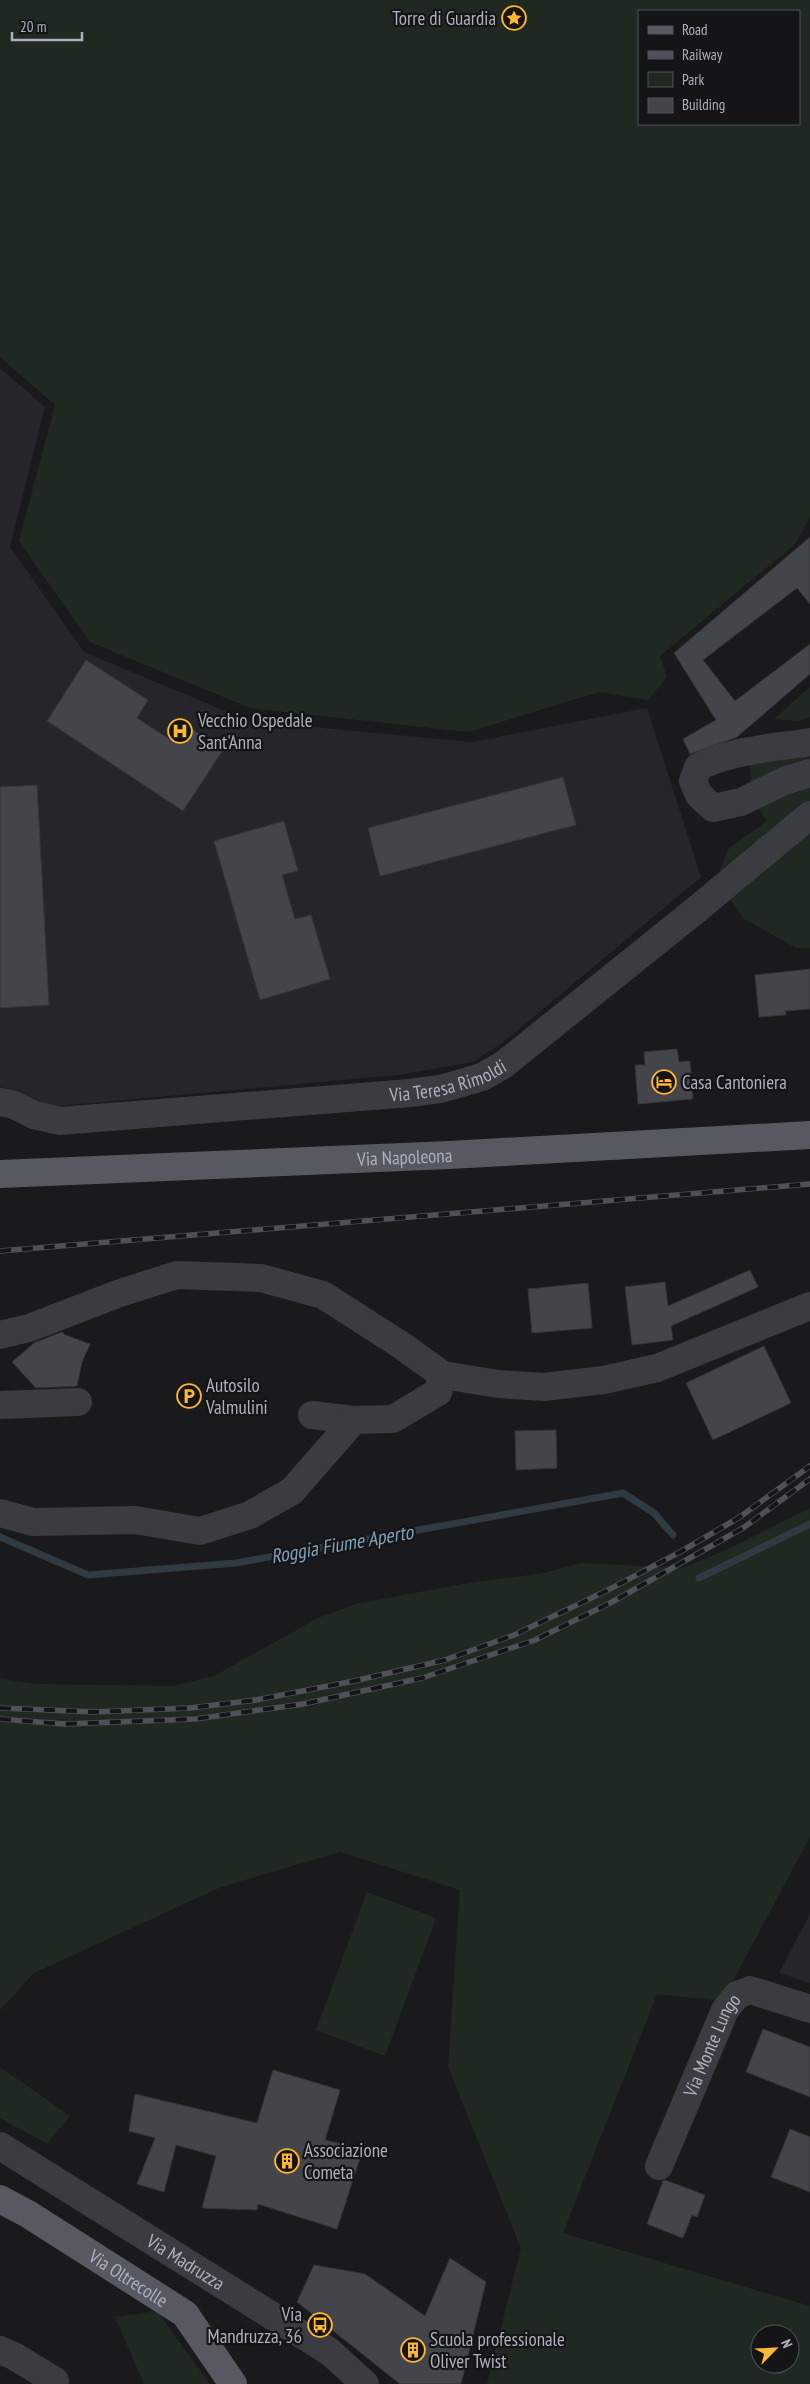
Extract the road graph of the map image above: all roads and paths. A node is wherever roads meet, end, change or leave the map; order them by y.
1 (810, 742) edge
2 (810, 773) edge
3 (810, 815) edge
4 (0, 1102) edge
5 (810, 1135) edge
6 (0, 1174) edge
7 (810, 1306) edge
8 (0, 1335) edge
9 (443, 1374) junction
10 (78, 1402) dead end
11 (0, 1405) edge
12 (312, 1416) dead end
13 (354, 1420) junction
14 (0, 1513) edge
15 (810, 2009) edge
16 (0, 2146) edge
17 (659, 2166) dead end
18 (0, 2199) edge
19 (0, 2350) edge
20 (55, 2381) dead end
21 (232, 2384) edge
22 (365, 2384) edge

1 - 2 street
3 - 4 street, Via Teresa Rimoldi
5 - 6 main road, Via Napoleona
7 - 9 street
8 - 9 street
9 - 13 street
10 - 11 street
12 - 13 street
13 - 14 street
15 - 17 street, Via Monte Lungo
16 - 22 street, Via Madruzza
18 - 21 main road, Via Oltrecolle
19 - 20 street

